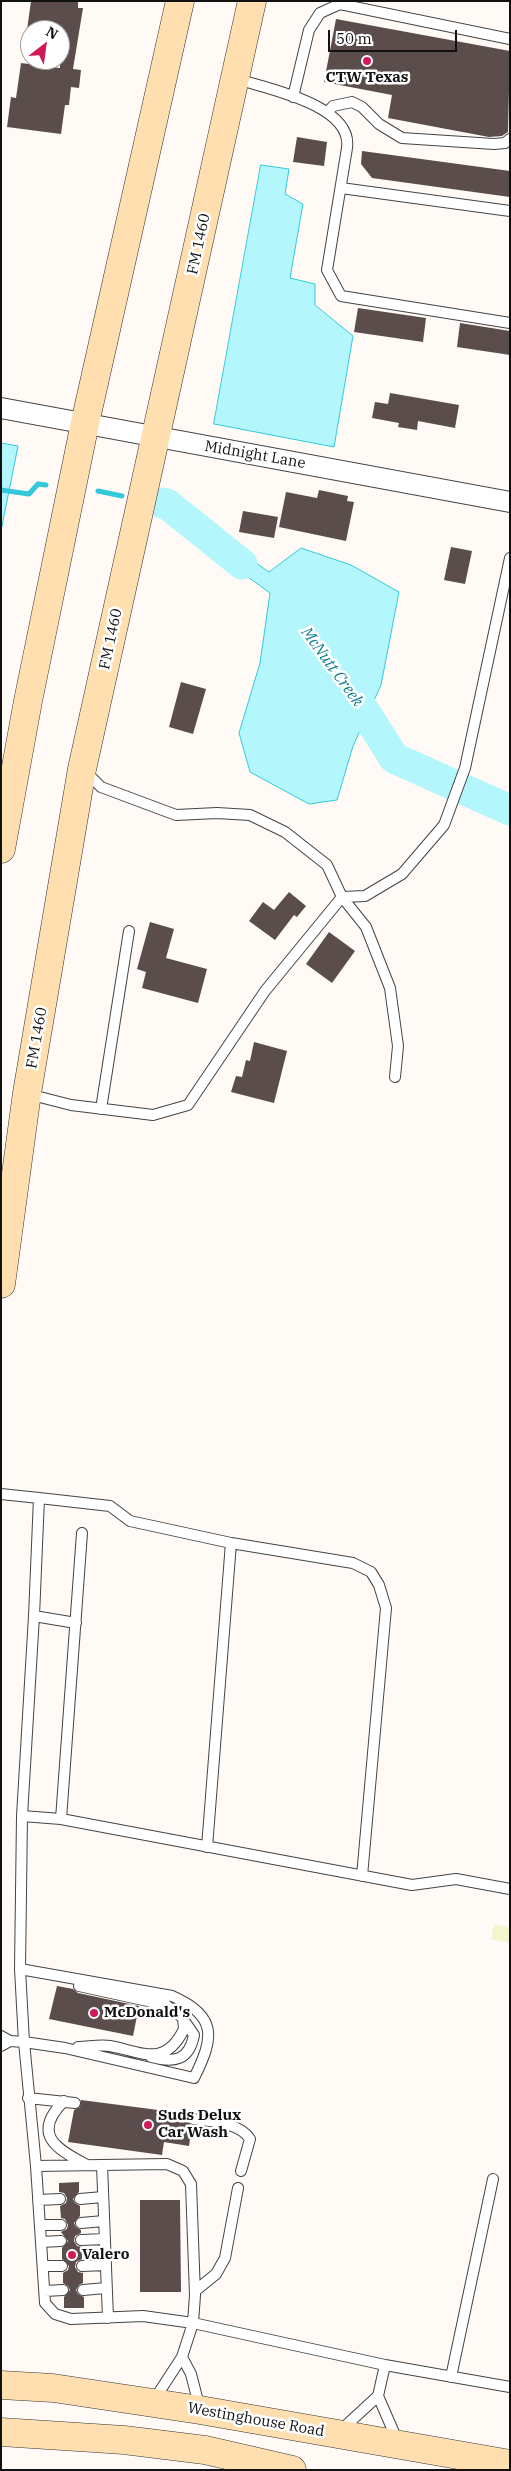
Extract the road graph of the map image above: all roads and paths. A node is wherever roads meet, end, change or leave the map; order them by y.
1 (180, 1) edge
2 (252, 1) edge
3 (510, 39) edge
4 (236, 79) junction
5 (293, 97) junction
6 (328, 112) junction
7 (510, 139) edge
8 (341, 188) junction
9 (510, 211) edge
10 (510, 323) edge
11 (1, 408) edge
12 (85, 424) junction
13 (157, 437) junction
14 (510, 502) edge
15 (510, 558) edge
16 (82, 769) junction
17 (1, 849) edge
18 (342, 897) junction
19 (129, 931) dead end
20 (396, 1077) dead end
21 (27, 1093) junction
22 (102, 1109) junction
23 (1, 1284) edge
24 (1, 1494) edge
25 (39, 1498) junction
26 (82, 1533) dead end
27 (231, 1543) junction
28 (34, 1616) junction
29 (76, 1623) junction
30 (22, 1816) junction
31 (61, 1819) junction
32 (207, 1847) junction
33 (362, 1876) junction
34 (510, 1889) edge
35 (20, 1969) junction
36 (42, 1972) junction
37 (182, 2018) junction
38 (4, 2041) edge
39 (24, 2042) junction
40 (65, 2048) junction
41 (150, 2056) junction
42 (28, 2098) junction
43 (64, 2102) junction
44 (75, 2103) dead end
45 (192, 2120) dead end
46 (102, 2165) junction
47 (36, 2166) junction
48 (89, 2166) junction
49 (241, 2171) dead end
50 (492, 2179) dead end
51 (238, 2188) dead end
52 (103, 2197) junction
53 (60, 2199) dead end
54 (80, 2199) dead end
55 (38, 2200) junction
56 (104, 2221) junction
57 (81, 2223) dead end
58 (40, 2225) junction
59 (61, 2225) dead end
60 (105, 2239) junction
61 (81, 2240) dead end
62 (62, 2241) dead end
63 (41, 2242) junction
64 (106, 2265) junction
65 (43, 2266) junction
66 (62, 2266) dead end
67 (82, 2266) dead end
68 (106, 2288) junction
69 (63, 2290) dead end
70 (83, 2290) dead end
71 (45, 2291) junction
72 (195, 2291) junction
73 (108, 2318) junction
74 (193, 2323) junction
75 (182, 2357) junction
76 (385, 2365) junction
77 (451, 2377) junction
78 (1, 2385) edge
79 (510, 2387) edge
80 (378, 2396) junction
81 (153, 2402) junction
82 (200, 2410) junction
83 (1, 2432) edge
84 (336, 2435) junction
85 (400, 2445) junction
86 (510, 2464) edge
87 (292, 2470) edge

1 - 12 main road
2 - 4 main road, FM 1460 / FM 1460
3 - 5 lane
4 - 5 lane
4 - 13 main road, FM 1460 / FM 1460
5 - 6 lane
6 - 7 lane
6 - 8 lane
8 - 9 lane
8 - 10 lane
11 - 12 street, Midnight Lane
12 - 13 street, Midnight Lane
12 - 17 main road
13 - 14 street, Midnight Lane
13 - 16 main road, FM 1460 / FM 1460
15 - 18 lane
16 - 18 lane
16 - 21 main road, FM 1460 / FM 1460
18 - 20 lane
18 - 22 lane
19 - 22 lane
21 - 22 lane
21 - 23 main road, FM 1460 / FM 1460
24 - 25 lane
25 - 27 lane
25 - 28 lane
26 - 29 lane
27 - 32 lane
27 - 33 lane
28 - 29 lane
28 - 30 lane
29 - 31 lane
30 - 31 lane
30 - 35 lane
31 - 32 lane
32 - 33 lane
33 - 34 lane
35 - 36 lane
35 - 39 lane
36 - 37 lane
36 - 40 lane
37 - 41 lane
37 - 41 lane
38 - 39 lane
39 - 40 lane
39 - 42 lane
40 - 41 lane
42 - 43 lane
42 - 47 lane
43 - 44 lane
43 - 48 lane
45 - 49 lane
46 - 48 lane
46 - 52 lane
46 - 72 lane
47 - 48 lane
47 - 55 lane
50 - 77 lane
51 - 72 lane
52 - 54 lane
52 - 56 lane
53 - 55 lane
55 - 58 lane
56 - 57 lane
56 - 60 lane
58 - 59 lane
58 - 63 lane
60 - 61 lane
60 - 64 lane
62 - 63 lane
63 - 65 lane
64 - 67 lane
64 - 68 lane
65 - 66 lane
65 - 71 lane
68 - 70 lane
68 - 73 lane
69 - 71 lane
71 - 73 lane
72 - 74 lane
73 - 74 lane
74 - 75 lane
74 - 76 lane
75 - 81 lane
75 - 82 lane
76 - 77 lane
76 - 80 lane
77 - 79 lane
78 - 81 main road, Westinghouse Road
80 - 84 lane
80 - 85 lane
81 - 82 main road, Westinghouse Road
82 - 84 main road, Westinghouse Road
83 - 87 main road
84 - 85 main road, Westinghouse Road
85 - 86 main road, Westinghouse Road

